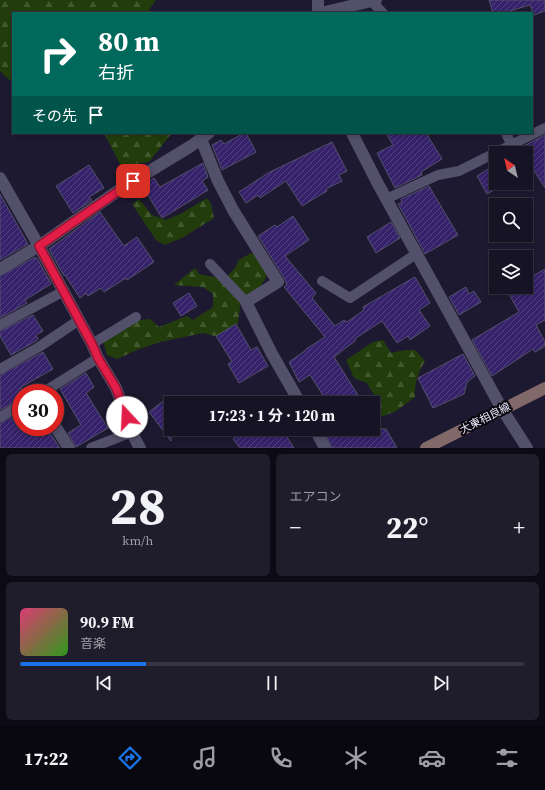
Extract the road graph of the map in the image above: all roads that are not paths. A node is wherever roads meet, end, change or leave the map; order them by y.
1 (318, 0) edge
2 (374, 1) edge
3 (320, 12) edge
4 (324, 12) edge
5 (382, 12) edge
6 (545, 128) edge
7 (353, 134) edge
8 (506, 134) edge
9 (532, 134) edge
10 (533, 134) edge
11 (205, 136) edge
12 (511, 144) junction
13 (0, 178) edge
14 (386, 199) junction
15 (39, 246) junction
16 (416, 254) junction
17 (210, 264) dead end
18 (0, 269) edge
19 (322, 281) dead end
20 (64, 291) junction
21 (246, 302) junction
22 (136, 317) dead end
23 (79, 320) junction
24 (0, 325) edge
25 (92, 344) junction
26 (98, 358) junction
27 (0, 369) edge
28 (56, 384) edge
29 (545, 388) edge
30 (296, 396) edge
31 (502, 409) junction
32 (12, 410) edge
33 (0, 417) edge
34 (132, 432) junction
35 (61, 436) edge
36 (319, 436) edge
37 (69, 448) edge
38 (91, 448) edge
39 (140, 448) edge
40 (325, 448) edge
41 (426, 448) edge
42 (527, 448) edge

1 - 3 street
2 - 4 street
2 - 5 lane
6 - 10 lane
7 - 14 street
8 - 12 lane
9 - 12 lane
11 - 15 street
11 - 21 street
12 - 14 lane
13 - 15 street
14 - 16 street
15 - 18 street
15 - 20 street
16 - 19 lane
16 - 31 street
17 - 21 lane
20 - 23 street
20 - 24 lane
21 - 30 street
22 - 25 lane
23 - 25 street
23 - 27 lane
25 - 26 street
26 - 28 lane
26 - 34 street
29 - 31 main road, 大東相良線
31 - 41 main road, 大東相良線
31 - 42 street
32 - 33 lane
34 - 38 lane
34 - 39 street
35 - 37 street
36 - 40 street

